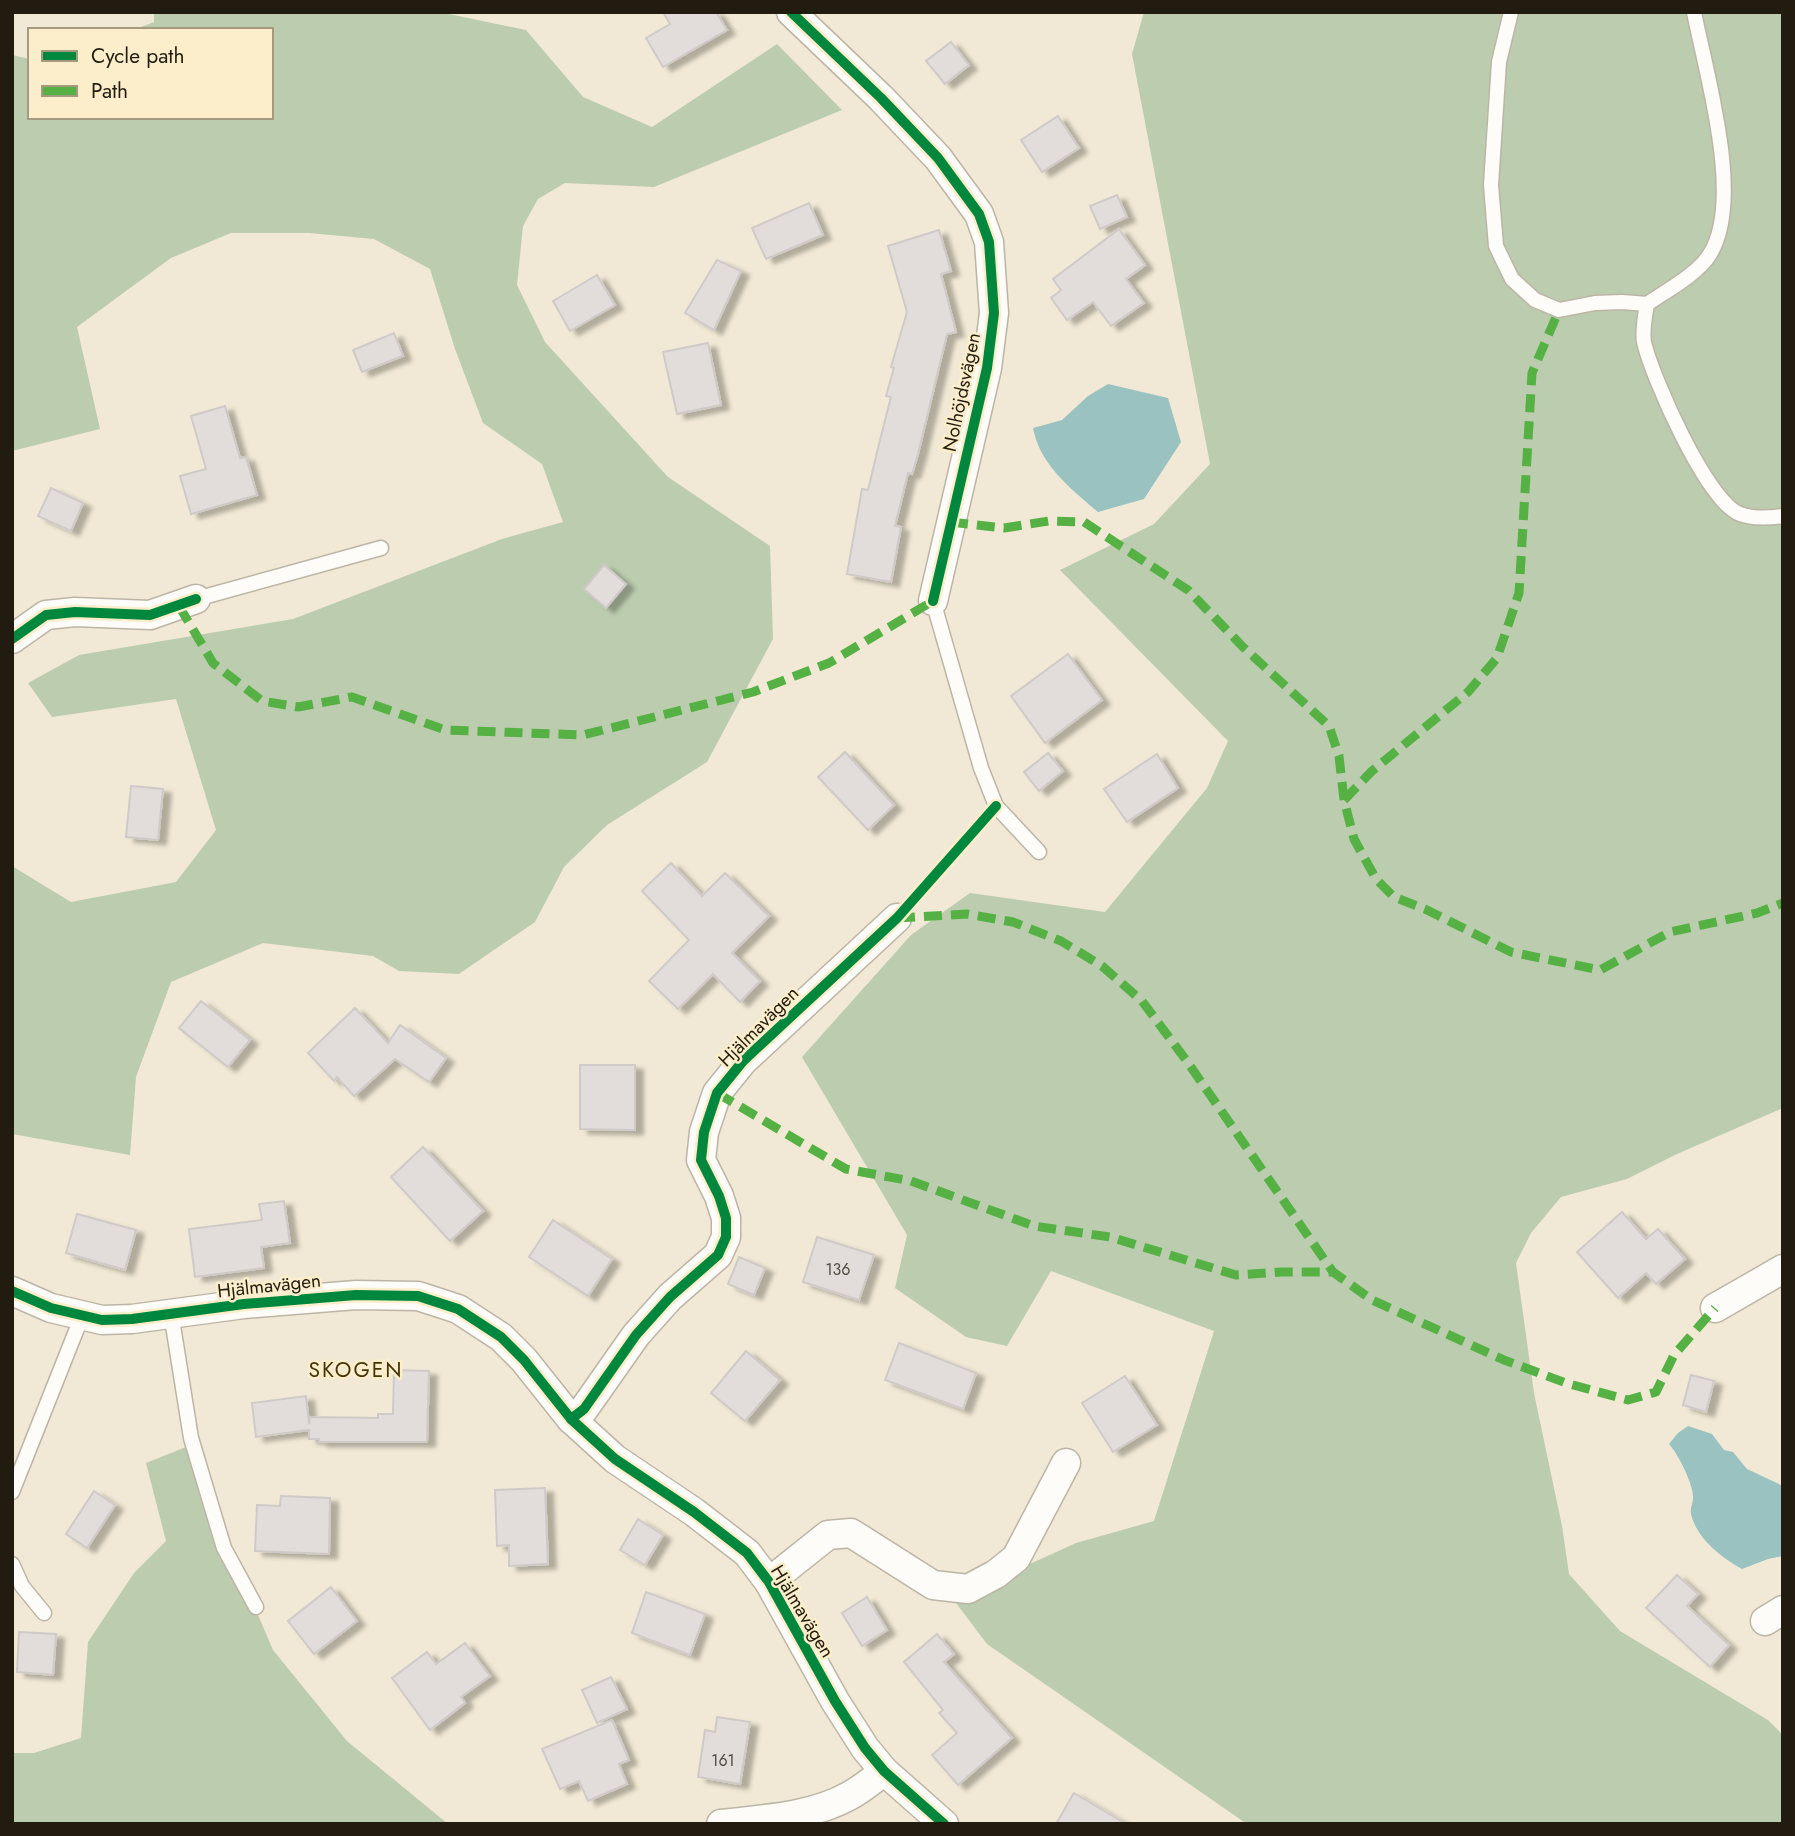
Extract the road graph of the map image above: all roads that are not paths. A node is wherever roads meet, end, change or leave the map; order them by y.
1 (791, 12) edge
2 (1511, 12) edge
3 (1694, 12) edge
4 (1647, 304) junction
5 (1783, 516) edge
6 (381, 548) dead end
7 (196, 599) joint
8 (933, 601) joint
9 (12, 639) edge
10 (1039, 852) dead end
11 (897, 918) dead end
12 (1783, 1269) edge
13 (12, 1291) edge
14 (1715, 1308) dead end
15 (171, 1313) junction
16 (82, 1316) junction
17 (571, 1419) junction
18 (1066, 1463) dead end
19 (12, 1492) edge
20 (12, 1564) edge
21 (769, 1582) junction
22 (256, 1607) dead end
23 (44, 1613) dead end
24 (884, 1771) junction
25 (721, 1824) edge
26 (944, 1824) edge

1 - 8 street, Nolhöjdsvägen
2 - 4 lane
3 - 4 lane
4 - 5 lane
6 - 7 lane
7 - 9 street
8 - 10 lane
11 - 17 street, Hjälmavägen
12 - 14 street
13 - 16 street, Hjälmavägen
15 - 16 street, Hjälmavägen
15 - 17 street, Hjälmavägen
15 - 22 lane
16 - 19 lane
17 - 21 street, Hjälmavägen
18 - 21 street, Hjälmavägen
20 - 23 lane
21 - 24 street, Hjälmavägen
24 - 25 street
24 - 26 street, Hjälmavägen

